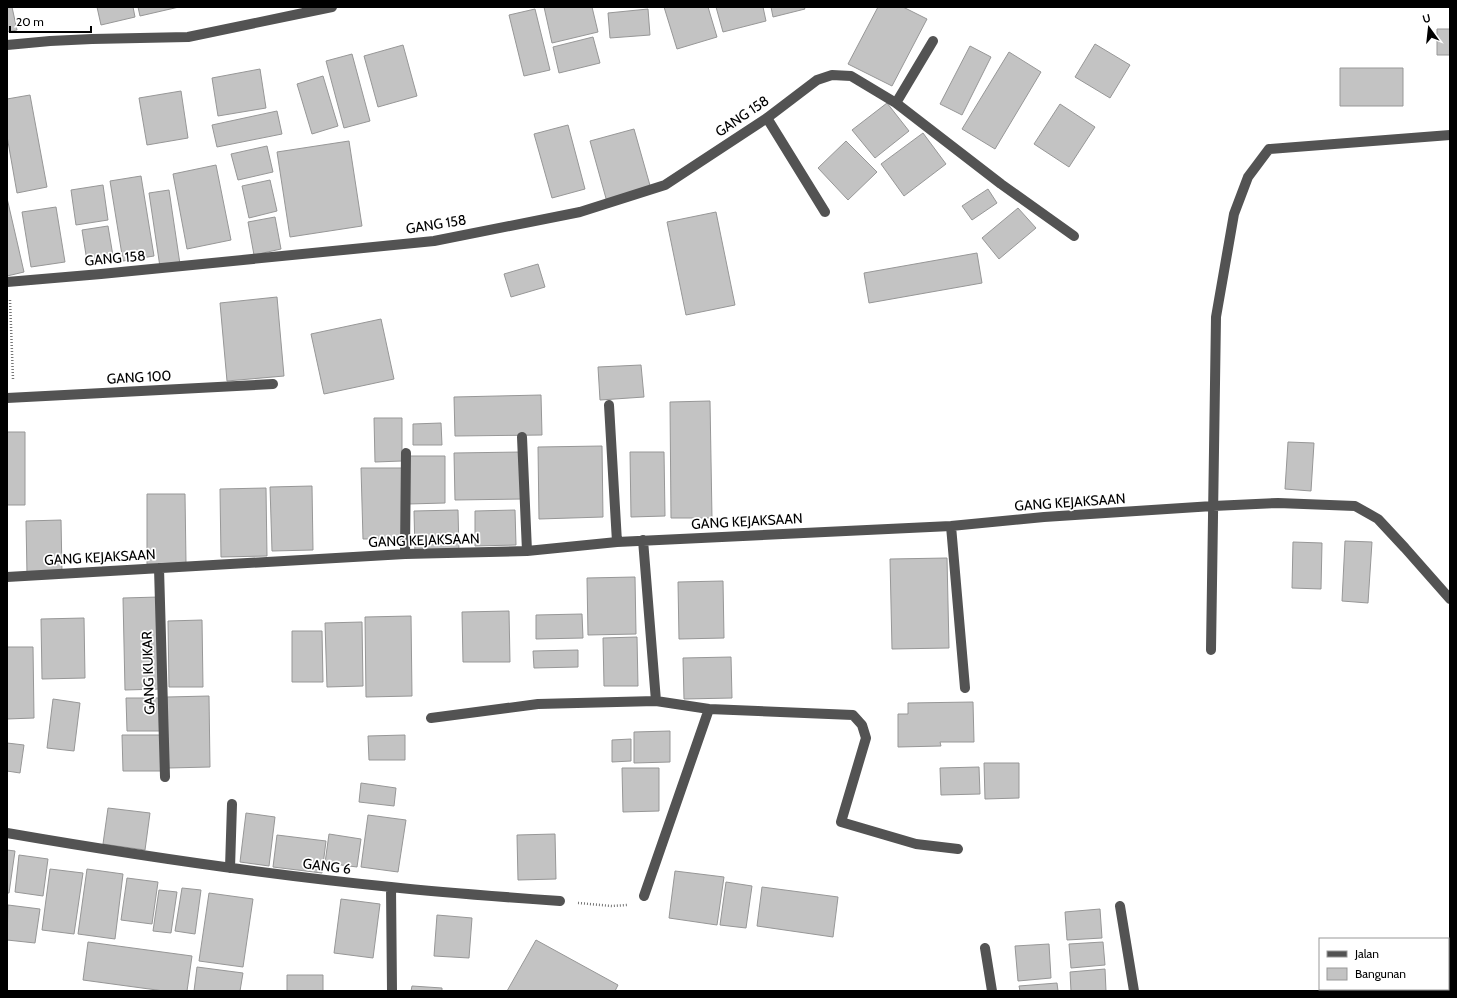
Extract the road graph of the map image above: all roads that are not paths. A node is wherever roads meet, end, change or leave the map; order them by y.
1 (332, 7) edge
2 (933, 41) dead end
3 (7, 45) edge
4 (896, 103) junction
5 (767, 118) junction
6 (1450, 134) edge
7 (825, 212) dead end
8 (1074, 236) dead end
9 (8, 281) edge
10 (272, 384) dead end
11 (10, 398) edge
12 (609, 405) dead end
13 (522, 437) dead end
14 (406, 454) dead end
15 (1213, 506) junction
16 (951, 526) junction
17 (643, 540) junction
18 (617, 542) junction
19 (527, 551) junction
20 (405, 554) junction
21 (159, 568) junction
22 (7, 577) edge
23 (1450, 598) edge
24 (1211, 650) dead end
25 (965, 688) dead end
26 (656, 701) junction
27 (709, 709) junction
28 (431, 718) dead end
29 (165, 777) dead end
30 (232, 804) dead end
31 (7, 833) edge
32 (958, 849) dead end
33 (230, 868) junction
34 (391, 887) junction
35 (644, 896) road end
36 (560, 901) road end
37 (1120, 906) dead end
38 (985, 948) dead end
39 (392, 991) edge
40 (992, 991) edge
41 (1134, 991) edge

1 - 3 street
2 - 4 street
4 - 5 street, GANG 158
4 - 8 street
5 - 7 street
5 - 9 street, GANG 158
6 - 15 street
10 - 11 street, GANG 100
12 - 18 street
13 - 19 street
14 - 20 street
15 - 16 street, GANG KEJAKSAAN
15 - 23 street, GANG KEJAKSAAN
15 - 24 street
16 - 17 street, GANG KEJAKSAAN
16 - 25 street
17 - 18 street, GANG KEJAKSAAN
17 - 26 street
18 - 19 street, GANG KEJAKSAAN
19 - 20 street, GANG KEJAKSAAN
20 - 21 street, GANG KEJAKSAAN
21 - 22 street, GANG KEJAKSAAN
21 - 29 street, GANG KUKAR
26 - 27 street
26 - 28 street
27 - 32 street
27 - 35 street
30 - 33 street
31 - 33 street, GANG 6
33 - 34 street, GANG 6
34 - 36 street, GANG 6
34 - 39 street
37 - 41 street
38 - 40 street

